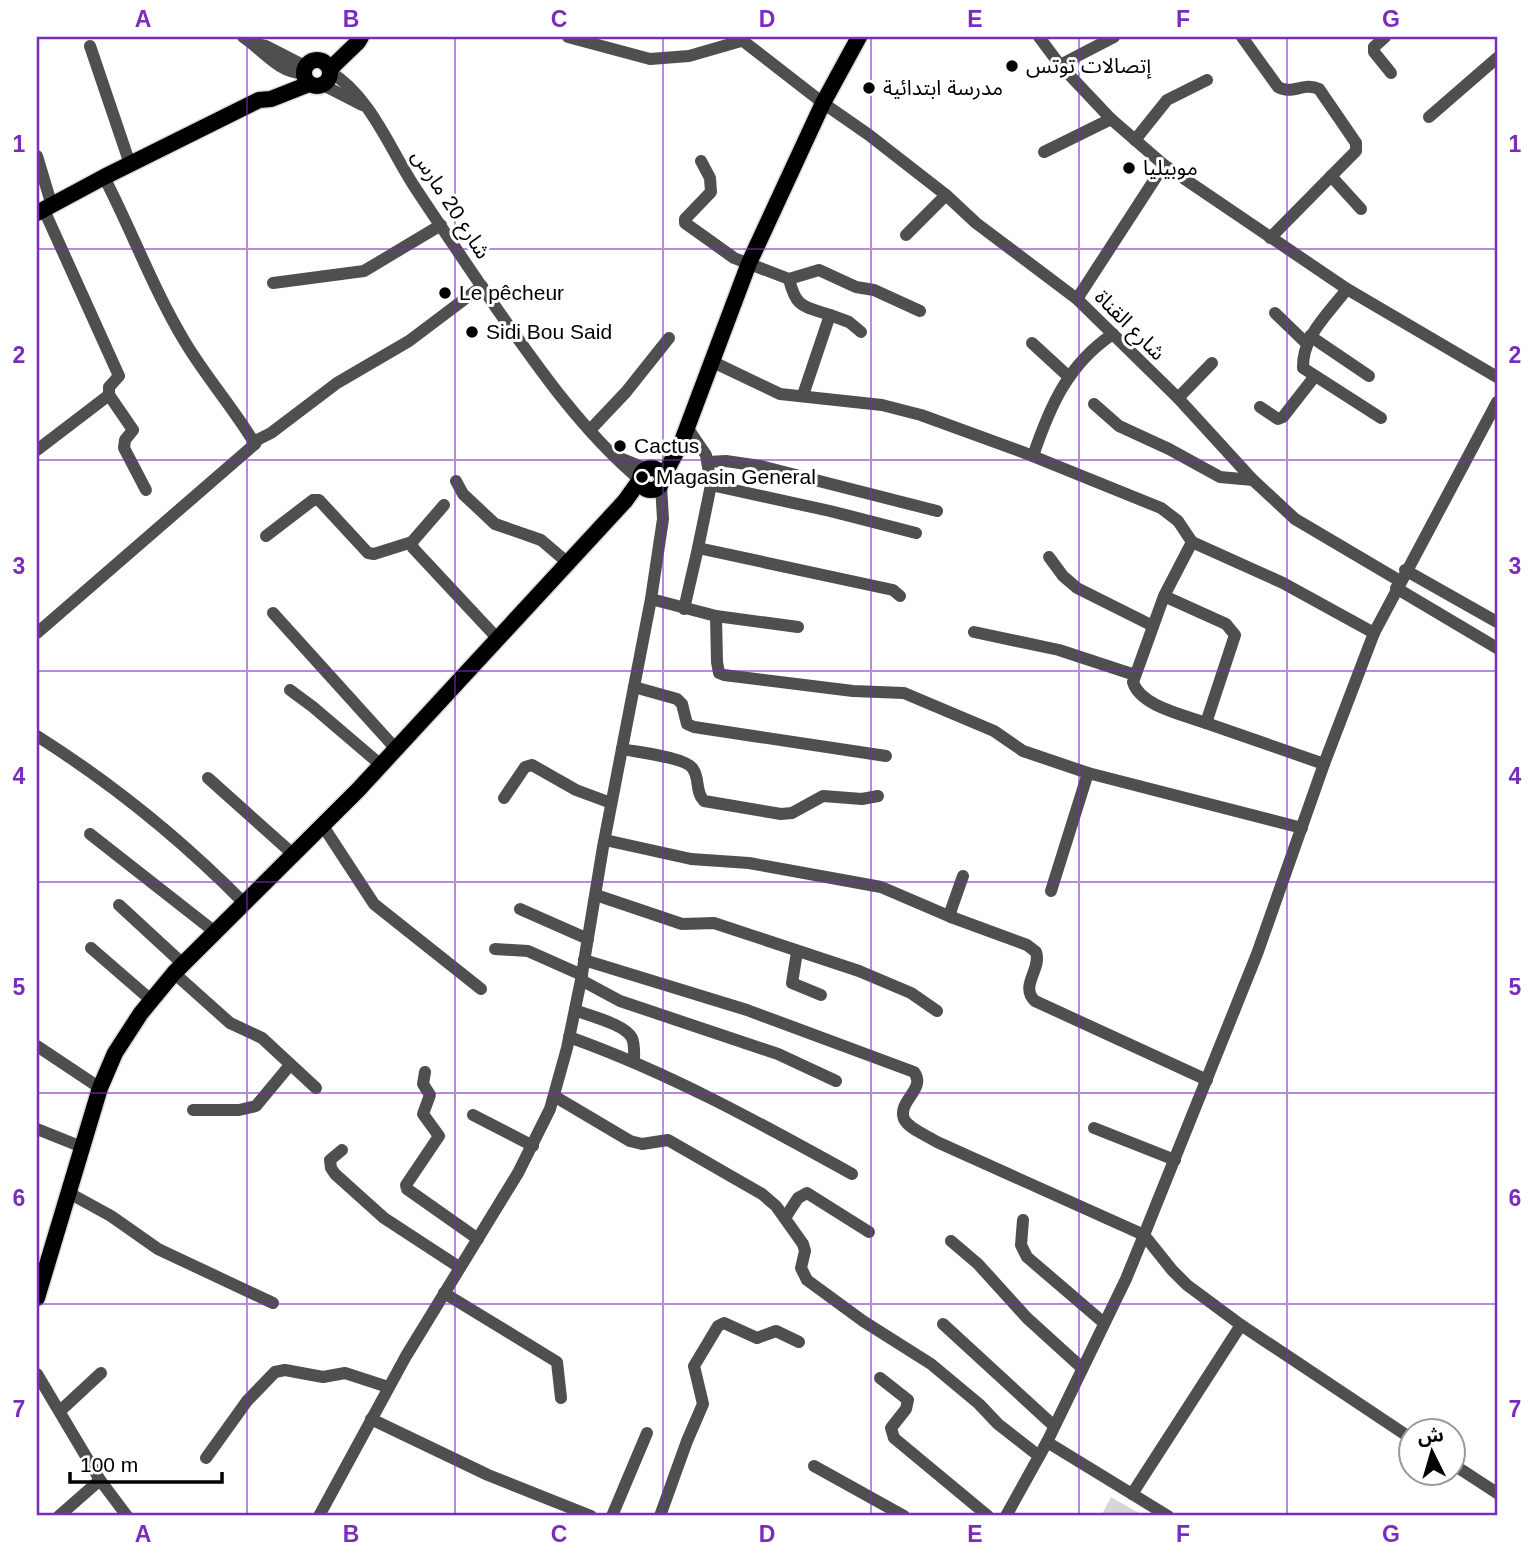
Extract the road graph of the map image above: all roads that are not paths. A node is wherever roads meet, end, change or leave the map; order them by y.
1 (355, 37) edge
2 (361, 37) edge
3 (568, 37) edge
4 (859, 37) edge
5 (1039, 37) edge
6 (1114, 37) edge
7 (1242, 37) edge
8 (1385, 37) edge
9 (739, 39) edge
10 (248, 40) edge
11 (90, 46) dead end
12 (1497, 58) edge
13 (1060, 65) junction
14 (316, 73) junction
15 (1391, 73) dead end
16 (1207, 80) dead end
17 (823, 103) junction
18 (1429, 117) dead end
19 (1111, 119) junction
20 (1135, 140) junction
21 (1044, 152) dead end
22 (37, 156) edge
23 (701, 161) dead end
24 (130, 164) junction
25 (1164, 165) junction
26 (1331, 176) junction
27 (104, 177) junction
28 (946, 195) junction
29 (1361, 209) dead end
30 (44, 210) edge
31 (441, 225) junction
32 (906, 235) dead end
33 (1270, 238) junction
34 (749, 263) junction
35 (789, 279) junction
36 (273, 283) dead end
37 (482, 286) junction
38 (1347, 289) junction
39 (1077, 299) junction
40 (920, 311) dead end
41 (1275, 313) dead end
42 (830, 315) junction
43 (861, 332) dead end
44 (1113, 334) junction
45 (669, 338) dead end
46 (1308, 340) junction
47 (1032, 343) dead end
48 (713, 362) junction
49 (1212, 363) dead end
50 (1315, 376) junction
51 (1369, 376) dead end
52 (1069, 377) junction
53 (1497, 377) edge
54 (109, 395) junction
55 (803, 395) junction
56 (1178, 398) junction
57 (1497, 402) edge
58 (1094, 404) dead end
59 (1260, 407) dead end
60 (1381, 418) dead end
61 (686, 429) junction
62 (590, 430) junction
63 (255, 444) junction
64 (37, 450) edge
65 (1032, 456) junction
66 (708, 461) junction
67 (650, 479) junction
68 (1253, 480) junction
69 (456, 481) dead end
70 (711, 485) junction
71 (146, 490) dead end
72 (444, 505) dead end
73 (937, 511) dead end
74 (916, 533) dead end
75 (266, 536) dead end
76 (412, 542) junction
77 (1192, 542) junction
78 (698, 548) junction
79 (1049, 556) dead end
80 (568, 563) junction
81 (1401, 580) junction
82 (900, 596) dead end
83 (1164, 596) junction
84 (651, 599) junction
85 (684, 609) junction
86 (274, 613) dead end
87 (716, 616) junction
88 (1497, 622) edge
89 (1153, 626) junction
90 (798, 627) dead end
91 (974, 632) dead end
92 (1374, 632) junction
93 (37, 633) edge
94 (498, 639) junction
95 (1497, 648) edge
96 (1135, 675) junction
97 (634, 687) junction
98 (290, 690) dead end
99 (1206, 723) junction
100 (37, 736) edge
101 (396, 749) junction
102 (622, 750) junction
103 (886, 757) dead end
104 (1324, 764) junction
105 (381, 765) junction
106 (1088, 773) junction
107 (208, 778) dead end
108 (878, 796) dead end
109 (504, 798) dead end
110 (611, 803) junction
111 (323, 826) junction
112 (1302, 828) junction
113 (90, 834) dead end
114 (605, 840) junction
115 (294, 856) junction
116 (963, 876) dead end
117 (1051, 891) dead end
118 (596, 895) junction
119 (245, 904) junction
120 (119, 905) dead end
121 (520, 909) dead end
122 (951, 917) junction
123 (215, 932) junction
124 (588, 939) junction
125 (90, 948) dead end
126 (495, 949) dead end
127 (797, 953) junction
128 (584, 960) junction
129 (178, 968) junction
130 (581, 978) junction
131 (481, 989) dead end
132 (821, 995) dead end
133 (151, 1000) junction
134 (575, 1010) junction
135 (937, 1011) dead end
136 (569, 1037) junction
137 (37, 1046) edge
138 (634, 1062) junction
139 (290, 1065) junction
140 (425, 1072) dead end
141 (1207, 1080) junction
142 (836, 1081) dead end
143 (100, 1088) junction
144 (316, 1088) dead end
145 (554, 1096) junction
146 (193, 1110) dead end
147 (473, 1115) dead end
148 (1094, 1128) dead end
149 (37, 1129) edge
150 (533, 1146) junction
151 (82, 1147) junction
152 (342, 1150) dead end
153 (1175, 1160) junction
154 (852, 1174) dead end
155 (69, 1193) junction
156 (785, 1218) junction
157 (1023, 1220) dead end
158 (869, 1232) dead end
159 (1144, 1235) junction
160 (478, 1239) junction
161 (951, 1241) dead end
162 (459, 1267) junction
163 (41, 1271) edge
164 (444, 1293) junction
165 (37, 1298) edge
166 (273, 1303) dead end
167 (943, 1324) dead end
168 (1104, 1324) junction
169 (1241, 1325) junction
170 (799, 1342) dead end
171 (1082, 1368) junction
172 (101, 1373) dead end
173 (37, 1374) edge
174 (880, 1378) dead end
175 (388, 1387) junction
176 (561, 1398) dead end
177 (60, 1411) junction
178 (371, 1419) junction
179 (1054, 1426) junction
180 (1398, 1429) edge
181 (647, 1433) dead end
182 (1047, 1442) junction
183 (1040, 1456) junction
184 (206, 1458) dead end
185 (814, 1466) dead end
186 (1468, 1474) edge
187 (100, 1479) junction
188 (1497, 1493) edge
189 (1132, 1494) junction
190 (583, 1515) edge
191 (59, 1516) edge
192 (128, 1516) edge
193 (319, 1516) edge
194 (612, 1516) edge
195 (660, 1516) edge
196 (904, 1516) edge
197 (988, 1516) edge
198 (1006, 1516) edge
199 (1168, 1516) edge

1 - 14 main road
2 - 14 main road
3 - 9 street
4 - 17 main road
5 - 13 street
6 - 13 street
7 - 26 street
8 - 15 street
9 - 17 street, شارع القناة
10 - 14 street, شارع 20 مارس
11 - 24 street
12 - 18 street
13 - 19 street
14 - 24 main road
14 - 31 street, شارع 20 مارس
16 - 20 street
17 - 28 street, شارع القناة
17 - 34 main road
19 - 20 street
19 - 21 street
20 - 25 street
22 - 30 street
23 - 34 street
24 - 27 main road
25 - 33 street
25 - 39 street
26 - 29 street
26 - 33 street
27 - 30 main road
27 - 63 street
28 - 32 street
28 - 39 street, شارع القناة
30 - 54 street
31 - 36 street
31 - 37 street, شارع 20 مارس
33 - 38 street
34 - 35 street
34 - 48 main road
35 - 40 street
35 - 42 street
37 - 62 street, شارع 20 مارس
37 - 63 street
38 - 46 street
38 - 53 street
39 - 44 street, شارع القناة
41 - 46 street
42 - 43 street
42 - 55 street
44 - 52 street
44 - 56 street, شارع القناة
45 - 62 street
46 - 50 street
46 - 51 street
47 - 52 street
48 - 55 street
48 - 61 main road
49 - 56 street
50 - 59 street
50 - 60 street
52 - 65 street
54 - 64 street
54 - 71 street
55 - 65 street
56 - 68 street, شارع القناة
57 - 81 street
58 - 68 street
61 - 66 street
61 - 67 main road
62 - 67 street, شارع 20 مارس
63 - 93 street
65 - 77 street
66 - 70 street
66 - 73 street
67 - 80 main road
67 - 84 street
68 - 81 street, شارع القناة
69 - 80 street
70 - 74 street
70 - 78 street
72 - 76 street
75 - 76 street
76 - 94 street
77 - 83 street
77 - 92 street
78 - 82 street
78 - 85 street
79 - 89 street
80 - 94 main road
81 - 88 street
81 - 92 street
81 - 95 street
83 - 89 street
83 - 99 street
84 - 85 street
84 - 97 street
85 - 87 street
86 - 101 street
87 - 90 street
87 - 106 street
89 - 96 street
91 - 96 street
92 - 104 street
94 - 101 main road
96 - 99 street
97 - 102 street
97 - 103 street
98 - 105 street
99 - 104 street
100 - 119 street
101 - 105 main road
102 - 108 street
102 - 110 street
104 - 112 street
105 - 111 main road
106 - 112 street
106 - 117 street
107 - 115 street
109 - 110 street
110 - 114 street
111 - 115 main road
111 - 131 street
112 - 141 street
113 - 123 street
114 - 118 street
114 - 122 street
115 - 119 main road
116 - 122 street
118 - 124 street
118 - 127 street
119 - 123 main road
120 - 129 street
121 - 124 street
122 - 141 street
123 - 129 main road
124 - 128 street
125 - 133 street
126 - 130 street
127 - 132 street
127 - 135 street
128 - 130 street
128 - 159 street
129 - 133 main road
129 - 139 street
130 - 134 street
130 - 142 street
133 - 143 main road
134 - 136 street
134 - 138 street
136 - 138 street
136 - 145 street
137 - 143 street
138 - 154 street
139 - 144 street
139 - 146 street
140 - 160 street
141 - 153 street
143 - 151 main road
145 - 150 street
145 - 156 street
147 - 150 street
148 - 153 street
149 - 151 street
150 - 160 street
151 - 155 main road
152 - 162 street
153 - 159 street
155 - 163 main road
155 - 166 street
156 - 158 street
156 - 183 street
157 - 168 street
159 - 168 street
159 - 169 street
160 - 162 street
161 - 171 street
162 - 164 street
163 - 165 main road
164 - 175 street
164 - 176 street
167 - 179 street
168 - 171 street
169 - 180 street
169 - 189 street
170 - 195 street
171 - 179 street
172 - 177 street
173 - 177 street
174 - 197 street
175 - 178 street
175 - 184 street
177 - 187 street
178 - 190 street
178 - 193 street
179 - 182 street
181 - 194 street
182 - 183 street
182 - 189 street
183 - 198 street
185 - 196 street
186 - 188 street
187 - 191 street
187 - 192 street
189 - 199 street

